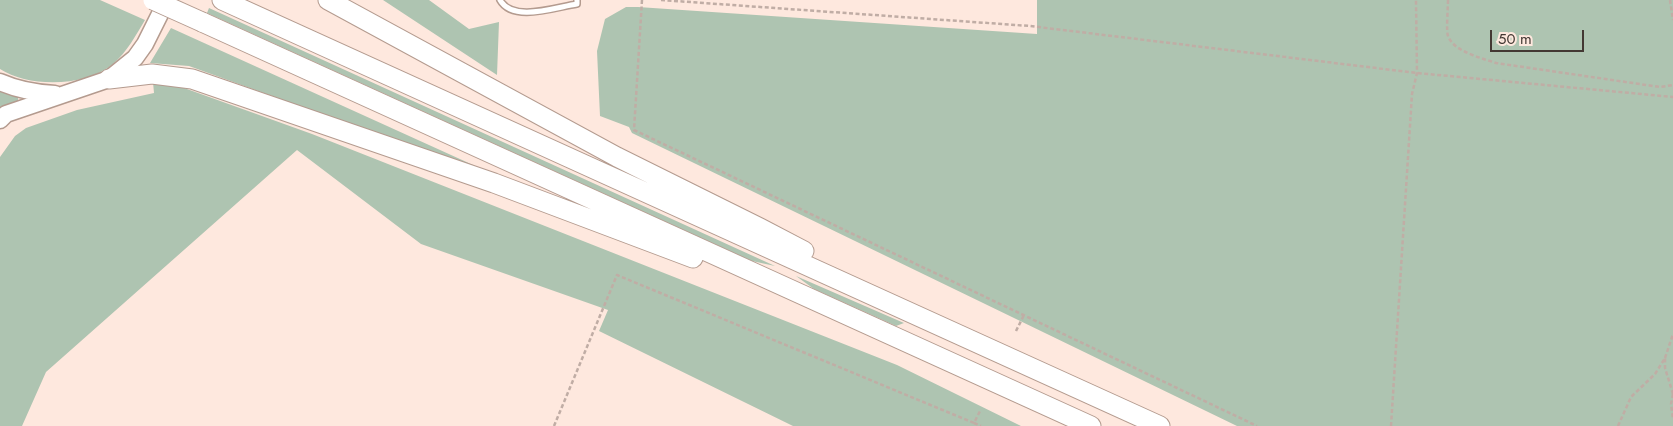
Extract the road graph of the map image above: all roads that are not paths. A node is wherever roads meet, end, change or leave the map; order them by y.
1 (153, 0) edge
2 (168, 0) edge
3 (222, 0) edge
4 (328, 0) edge
5 (500, 0) edge
6 (577, 0) edge
7 (109, 79) junction
8 (0, 82) edge
9 (63, 94) junction
10 (0, 120) edge
11 (853, 318) junction
12 (941, 326) junction
13 (1092, 426) edge
14 (1160, 426) edge

1 - 11 highway, bridge
2 - 7 main road
3 - 12 highway
4 - 12 highway
5 - 6 lane
7 - 9 main road
7 - 11 highway
8 - 9 main road
9 - 10 main road
11 - 13 highway
12 - 14 highway

